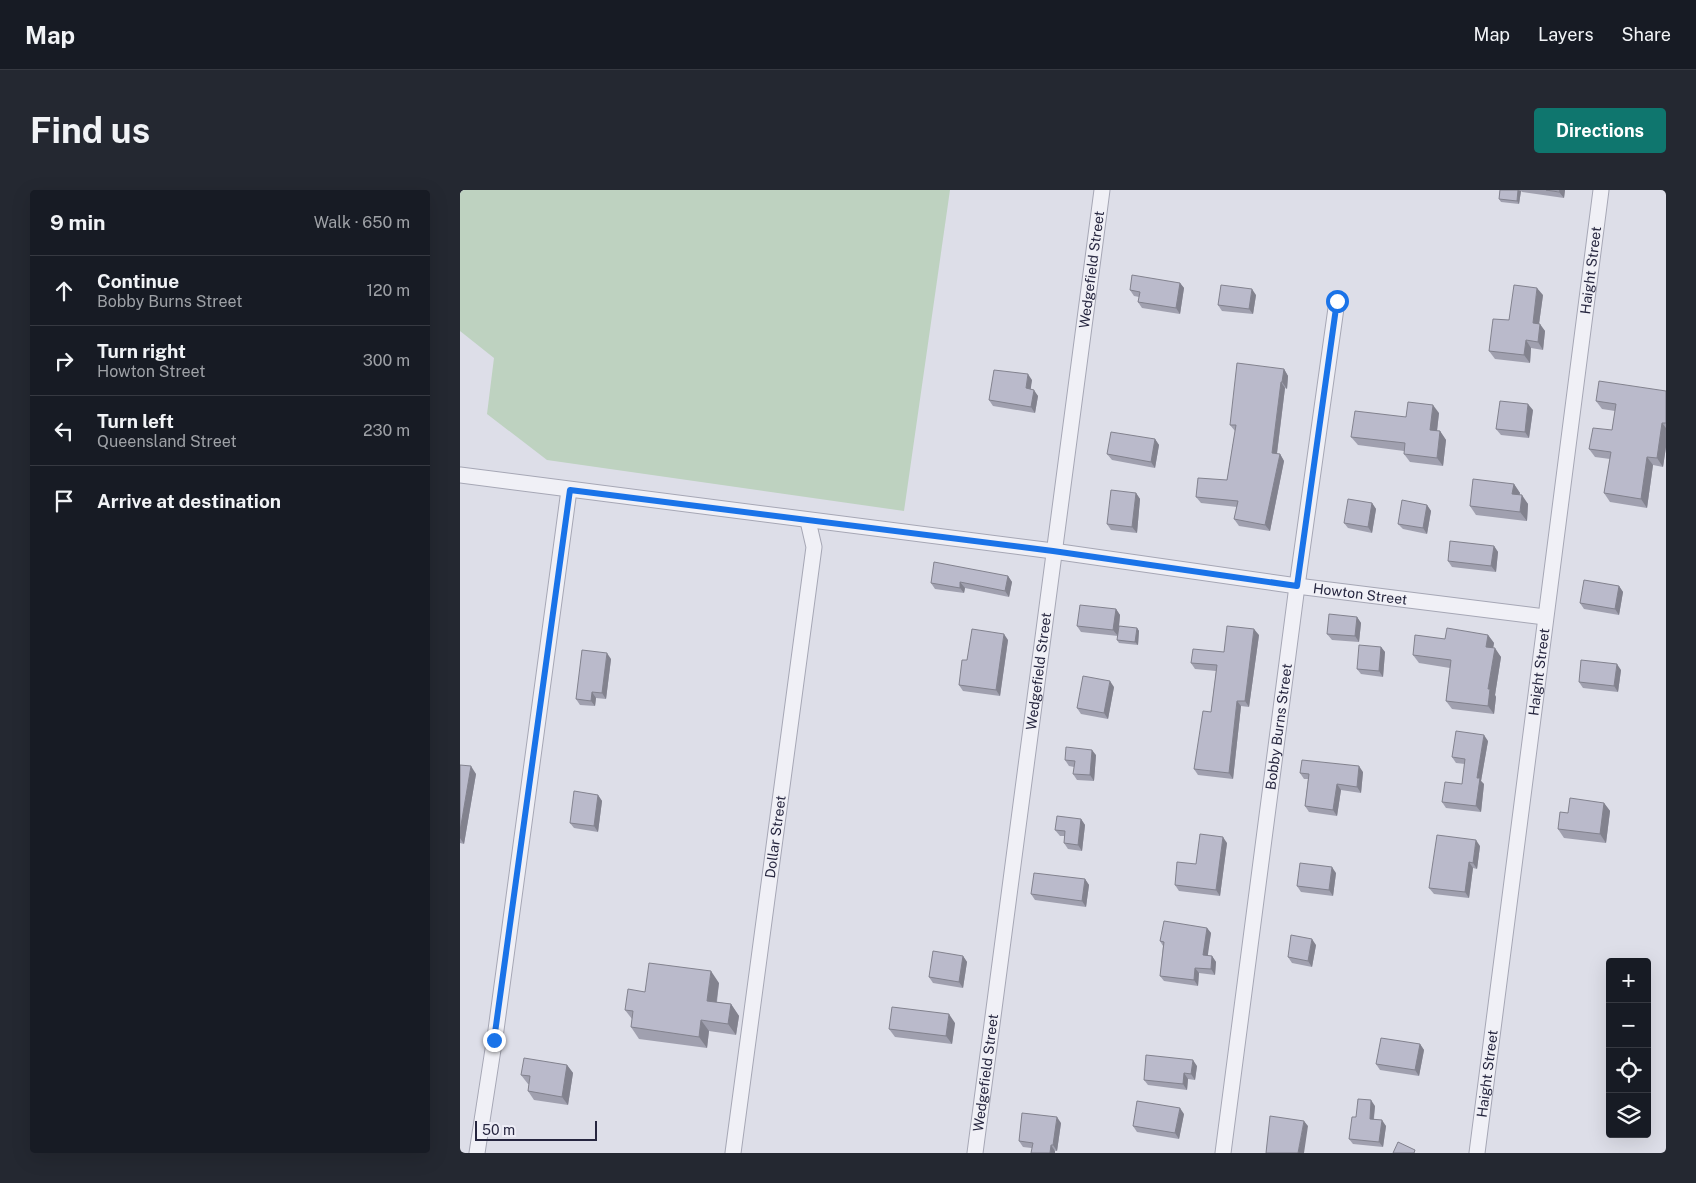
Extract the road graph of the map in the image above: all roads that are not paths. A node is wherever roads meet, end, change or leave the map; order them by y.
1 (1102, 190) edge
2 (1601, 190) edge
3 (1337, 301) dead end
4 (460, 475) edge
5 (570, 490) junction
6 (808, 520) junction
7 (1053, 551) junction
8 (1297, 586) junction
9 (1545, 617) junction
10 (477, 1153) edge
11 (733, 1153) edge
12 (974, 1153) edge
13 (1223, 1153) edge
14 (1477, 1153) edge

1 - 7 street, Wedgefield Street
2 - 9 street, Haight Street
3 - 8 street, Bobby Burns Street
4 - 5 street, Howton Street
5 - 6 street, Howton Street
5 - 10 street
6 - 7 street, Howton Street
6 - 11 street, Dollar Street
7 - 8 street, Howton Street
7 - 12 street, Wedgefield Street
8 - 9 street, Howton Street
8 - 13 street, Bobby Burns Street
9 - 14 street, Haight Street

